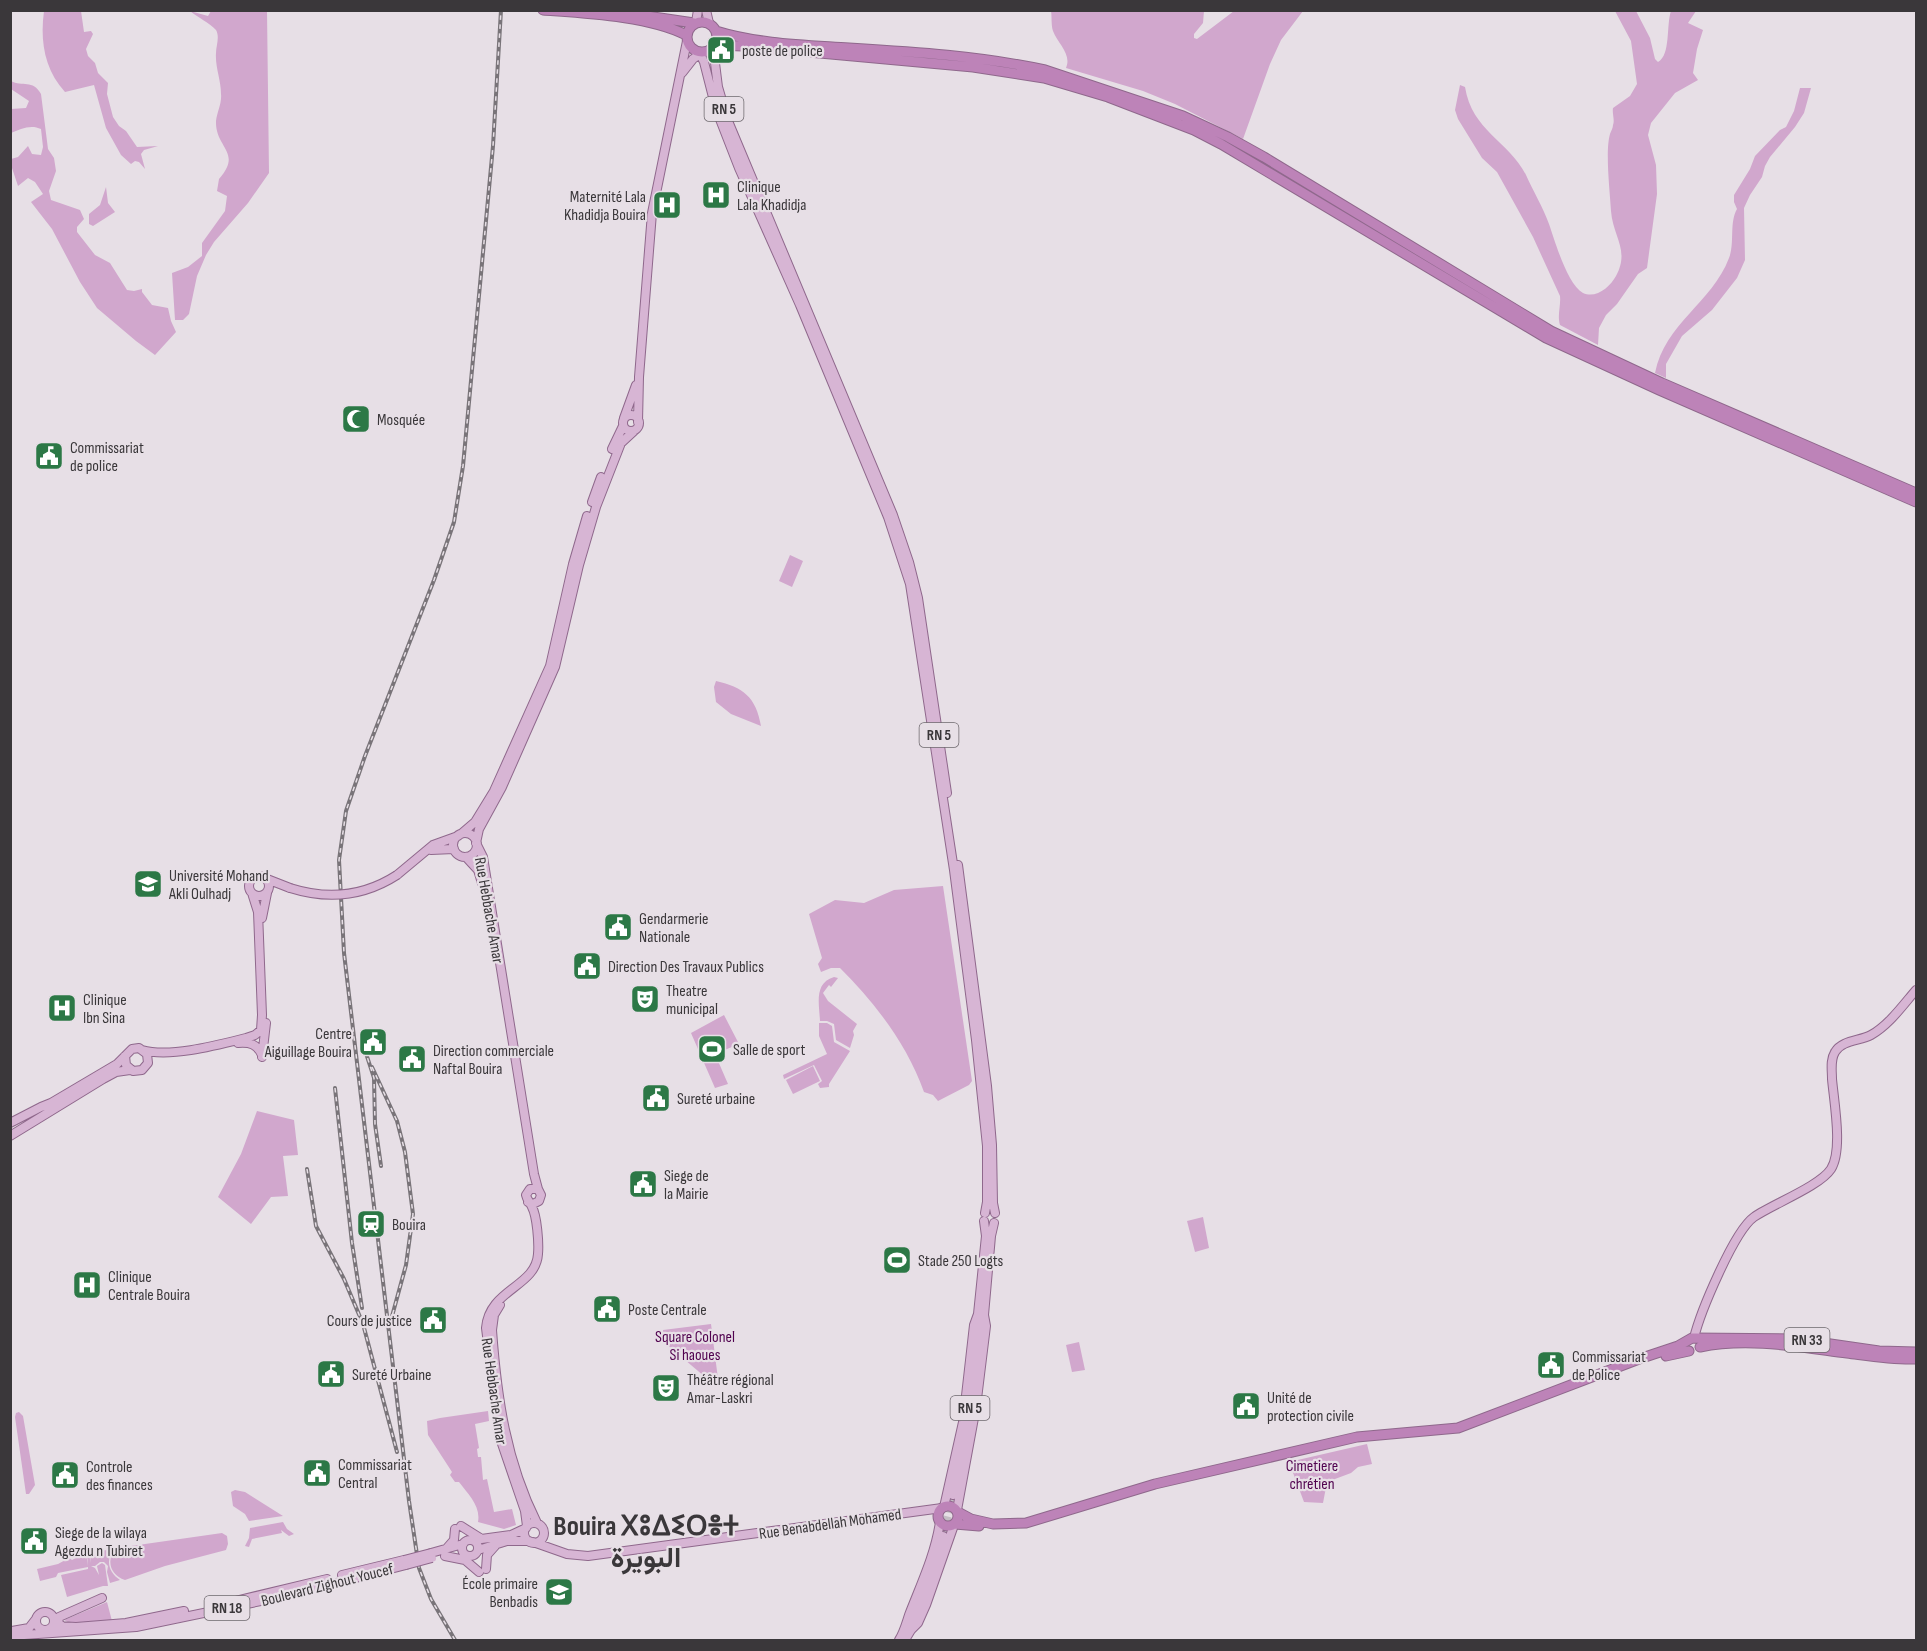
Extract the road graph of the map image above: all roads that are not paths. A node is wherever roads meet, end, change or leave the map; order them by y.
1 (543, 10) edge
2 (606, 10) edge
3 (698, 10) edge
4 (706, 10) edge
5 (695, 23) junction
6 (709, 23) junction
7 (716, 31) junction
8 (687, 38) junction
9 (714, 46) junction
10 (700, 52) junction
11 (706, 71) junction
12 (683, 72) junction
13 (678, 83) junction
14 (639, 377) junction
15 (638, 422) junction
16 (623, 423) junction
17 (634, 431) junction
18 (1917, 493) edge
19 (1917, 502) edge
20 (484, 819) junction
21 (460, 835) junction
22 (477, 844) junction
23 (454, 849) junction
24 (424, 852) junction
25 (466, 857) junction
26 (483, 857) junction
27 (267, 879) junction
28 (290, 888) junction
29 (267, 892) junction
30 (252, 893) junction
31 (1917, 990) edge
32 (223, 1043) junction
33 (142, 1050) junction
34 (125, 1056) junction
35 (130, 1070) junction
36 (10, 1123) edge
37 (10, 1136) edge
38 (538, 1189) junction
39 (528, 1190) junction
40 (528, 1202) junction
41 (538, 1202) junction
42 (994, 1213) junction
43 (984, 1217) junction
44 (994, 1222) junction
45 (982, 1319) junction
46 (1693, 1344) junction
47 (1917, 1352) edge
48 (1917, 1359) edge
49 (953, 1495) tunnel mouth
50 (943, 1507) junction
51 (915, 1511) junction
52 (957, 1511) junction
53 (536, 1520) junction
54 (548, 1520) dead end
55 (939, 1521) junction
56 (954, 1525) junction
57 (526, 1527) junction
58 (544, 1533) junction
59 (943, 1536) tunnel mouth
60 (474, 1540) junction
61 (495, 1542) junction
62 (532, 1542) junction
63 (463, 1544) junction
64 (478, 1550) junction
65 (444, 1553) junction
66 (465, 1554) junction
67 (567, 1554) junction
68 (331, 1581) junction
69 (102, 1598) dead end
70 (48, 1613) junction
71 (65, 1614) junction
72 (36, 1620) junction
73 (910, 1626) junction
74 (48, 1630) junction
75 (62, 1630) junction
76 (10, 1631) edge
77 (36, 1635) junction
78 (10, 1636) edge
79 (899, 1641) edge
80 (905, 1641) edge

1 - 8 highway
2 - 5 highway
3 - 5 main road
4 - 6 main road
5 - 6 highway
5 - 8 highway
6 - 7 highway
7 - 9 highway
7 - 18 highway
8 - 10 highway
8 - 13 main road
9 - 10 highway
9 - 19 highway
9 - 42 main road, RN 5
10 - 11 main road, RN 5
10 - 12 main road
11 - 12 main road
11 - 43 main road, RN 5
12 - 13 main road
13 - 14 main road
14 - 15 main road
14 - 16 main road
15 - 16 main road
15 - 17 main road
16 - 17 main road
16 - 21 main road
17 - 20 main road
20 - 22 main road
20 - 26 main road
21 - 22 main road
21 - 23 main road
21 - 24 main road
22 - 25 main road
22 - 26 main road, Rue Hebbache Amar
23 - 24 main road
23 - 25 main road
24 - 28 main road, bridge
25 - 39 main road, Rue Hebbache Amar
26 - 38 main road, Rue Hebbache Amar
27 - 28 main road
27 - 29 main road
27 - 30 main road
28 - 29 main road
29 - 30 main road
29 - 32 main road
30 - 32 main road
31 - 46 main road
32 - 33 main road
33 - 34 main road
33 - 35 main road
34 - 35 main road
34 - 36 main road
35 - 37 main road
38 - 39 main road
38 - 41 main road
39 - 40 main road
40 - 41 main road
40 - 57 main road, Rue Hebbache Amar
41 - 53 main road, Rue Hebbache Amar
42 - 43 main road
42 - 44 main road
43 - 44 main road
43 - 45 main road, RN 5
44 - 45 main road, RN 5
45 - 49 main road, RN 5
45 - 50 main road
45 - 52 main road
46 - 47 highway, RN 33
46 - 48 highway, RN 33
46 - 52 highway, RN 33
46 - 56 highway, RN 33
50 - 51 main road, Rue Benabdellah Mohamed
50 - 52 highway
50 - 55 highway
51 - 55 main road, Rue Benabdellah Mohamed
51 - 67 main road, Rue Benabdellah Mohamed
52 - 56 highway
53 - 54 main road
53 - 57 main road
53 - 58 main road
55 - 56 highway
55 - 73 main road
56 - 73 main road
57 - 61 main road
57 - 62 main road
58 - 62 main road
58 - 67 main road
59 - 73 main road
60 - 61 main road
60 - 63 main road
60 - 64 main road
61 - 62 main road
61 - 64 main road
61 - 65 main road
61 - 65 main road
62 - 67 main road, Rue Benabdellah Mohamed
63 - 65 main road, Boulevard Zighout Youcef / RN 18
63 - 66 main road
64 - 66 main road
65 - 66 main road, Boulevard Zighout Youcef / RN 18
65 - 68 main road, Boulevard Zighout Youcef / RN 18, bridge
68 - 75 main road, Boulevard Zighout Youcef / RN 18
68 - 75 main road, Boulevard Zighout Youcef / RN 18
69 - 71 main road
70 - 71 main road
70 - 72 main road
70 - 74 main road
71 - 75 main road
72 - 74 main road
72 - 76 main road
73 - 79 main road
73 - 80 main road
74 - 75 main road
74 - 77 main road
75 - 77 main road, Boulevard Zighout Youcef / RN 18
77 - 78 main road, Boulevard Zighout Youcef / RN 18

